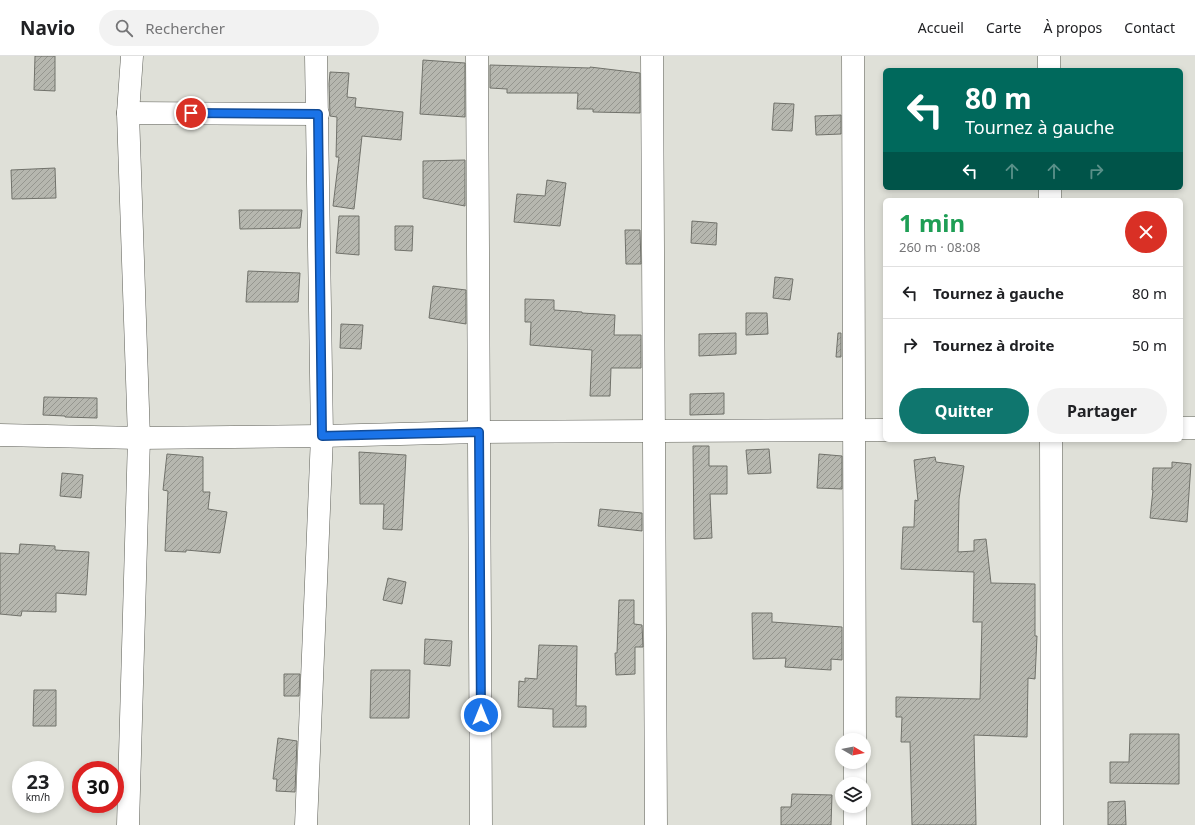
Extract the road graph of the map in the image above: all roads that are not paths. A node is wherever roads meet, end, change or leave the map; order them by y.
1 (132, 56) edge
2 (316, 56) edge
3 (477, 56) edge
4 (652, 56) edge
5 (853, 56) edge
6 (1049, 56) edge
7 (1049, 68) edge
8 (128, 113) junction
9 (318, 114) junction
10 (1183, 428) edge
11 (1195, 428) edge
12 (854, 430) junction
13 (883, 430) edge
14 (654, 431) junction
15 (479, 432) junction
16 (0, 435) edge
17 (322, 436) junction
18 (139, 438) junction
19 (1051, 442) edge
20 (855, 733) edge
21 (855, 813) edge
22 (128, 825) edge
23 (306, 825) edge
24 (481, 825) edge
25 (656, 825) edge
26 (855, 825) edge
27 (1052, 825) edge

1 - 8 street
2 - 9 street
3 - 15 street
4 - 14 street
5 - 12 street
6 - 7 street
8 - 9 street
8 - 18 street
9 - 17 street
10 - 11 street
12 - 13 street
12 - 14 street
12 - 20 street
14 - 15 street
14 - 25 street
15 - 17 street
15 - 24 street
16 - 18 street
17 - 18 street
17 - 23 street
18 - 22 street
19 - 27 street
21 - 26 street

